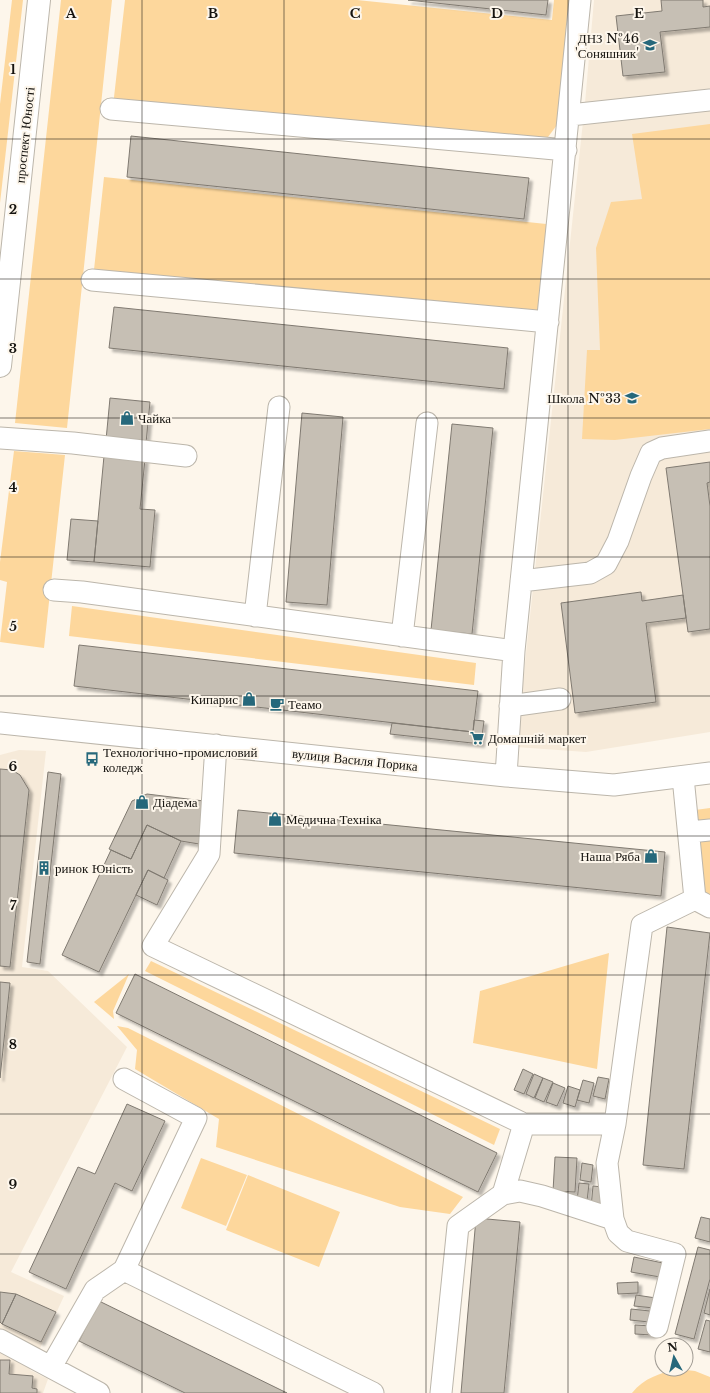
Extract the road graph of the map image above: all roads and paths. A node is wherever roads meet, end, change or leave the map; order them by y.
1 (39, 0) edge
2 (580, 0) edge
3 (710, 100) edge
4 (111, 109) dead end
5 (570, 115) junction
6 (566, 150) junction
7 (92, 280) dead end
8 (548, 322) junction
9 (0, 366) edge
10 (279, 407) dead end
11 (427, 423) dead end
12 (0, 438) edge
13 (710, 441) edge
14 (186, 456) dead end
15 (521, 581) junction
16 (54, 590) dead end
17 (255, 616) junction
18 (402, 636) junction
19 (514, 651) junction
20 (560, 699) dead end
21 (510, 706) junction
22 (0, 722) edge
23 (216, 745) junction
24 (710, 773) edge
25 (506, 776) junction
26 (683, 777) junction
27 (710, 830) edge
28 (690, 832) junction
29 (703, 903) edge
30 (124, 1079) dead end
31 (524, 1124) junction
32 (615, 1124) junction
33 (503, 1194) junction
34 (613, 1219) junction
35 (124, 1270) junction
36 (657, 1327) dead end
37 (0, 1340) edge
38 (51, 1367) junction
39 (68, 1386) edge
40 (99, 1393) edge
41 (373, 1393) edge
42 (441, 1393) edge

1 - 9 main road, проспект Юності
2 - 5 street
3 - 5 street
4 - 6 street
5 - 6 street
6 - 8 street
7 - 8 street
8 - 15 street
10 - 17 street
11 - 18 street
12 - 14 street
13 - 15 street
15 - 19 street
16 - 17 street
17 - 18 street
18 - 19 street
19 - 21 street
20 - 21 street
21 - 25 street
22 - 23 street, вулиця Василя Порика
23 - 25 street, вулиця Василя Порика
23 - 31 street
24 - 26 street, вулиця Василя Порика
25 - 26 street, вулиця Василя Порика
26 - 28 street
27 - 28 street
28 - 29 street
29 - 32 street
30 - 35 street
31 - 32 street
31 - 33 street
32 - 34 street
33 - 34 street
33 - 42 street
34 - 36 street
35 - 38 street
35 - 41 street
37 - 38 street
38 - 39 street
39 - 40 street

